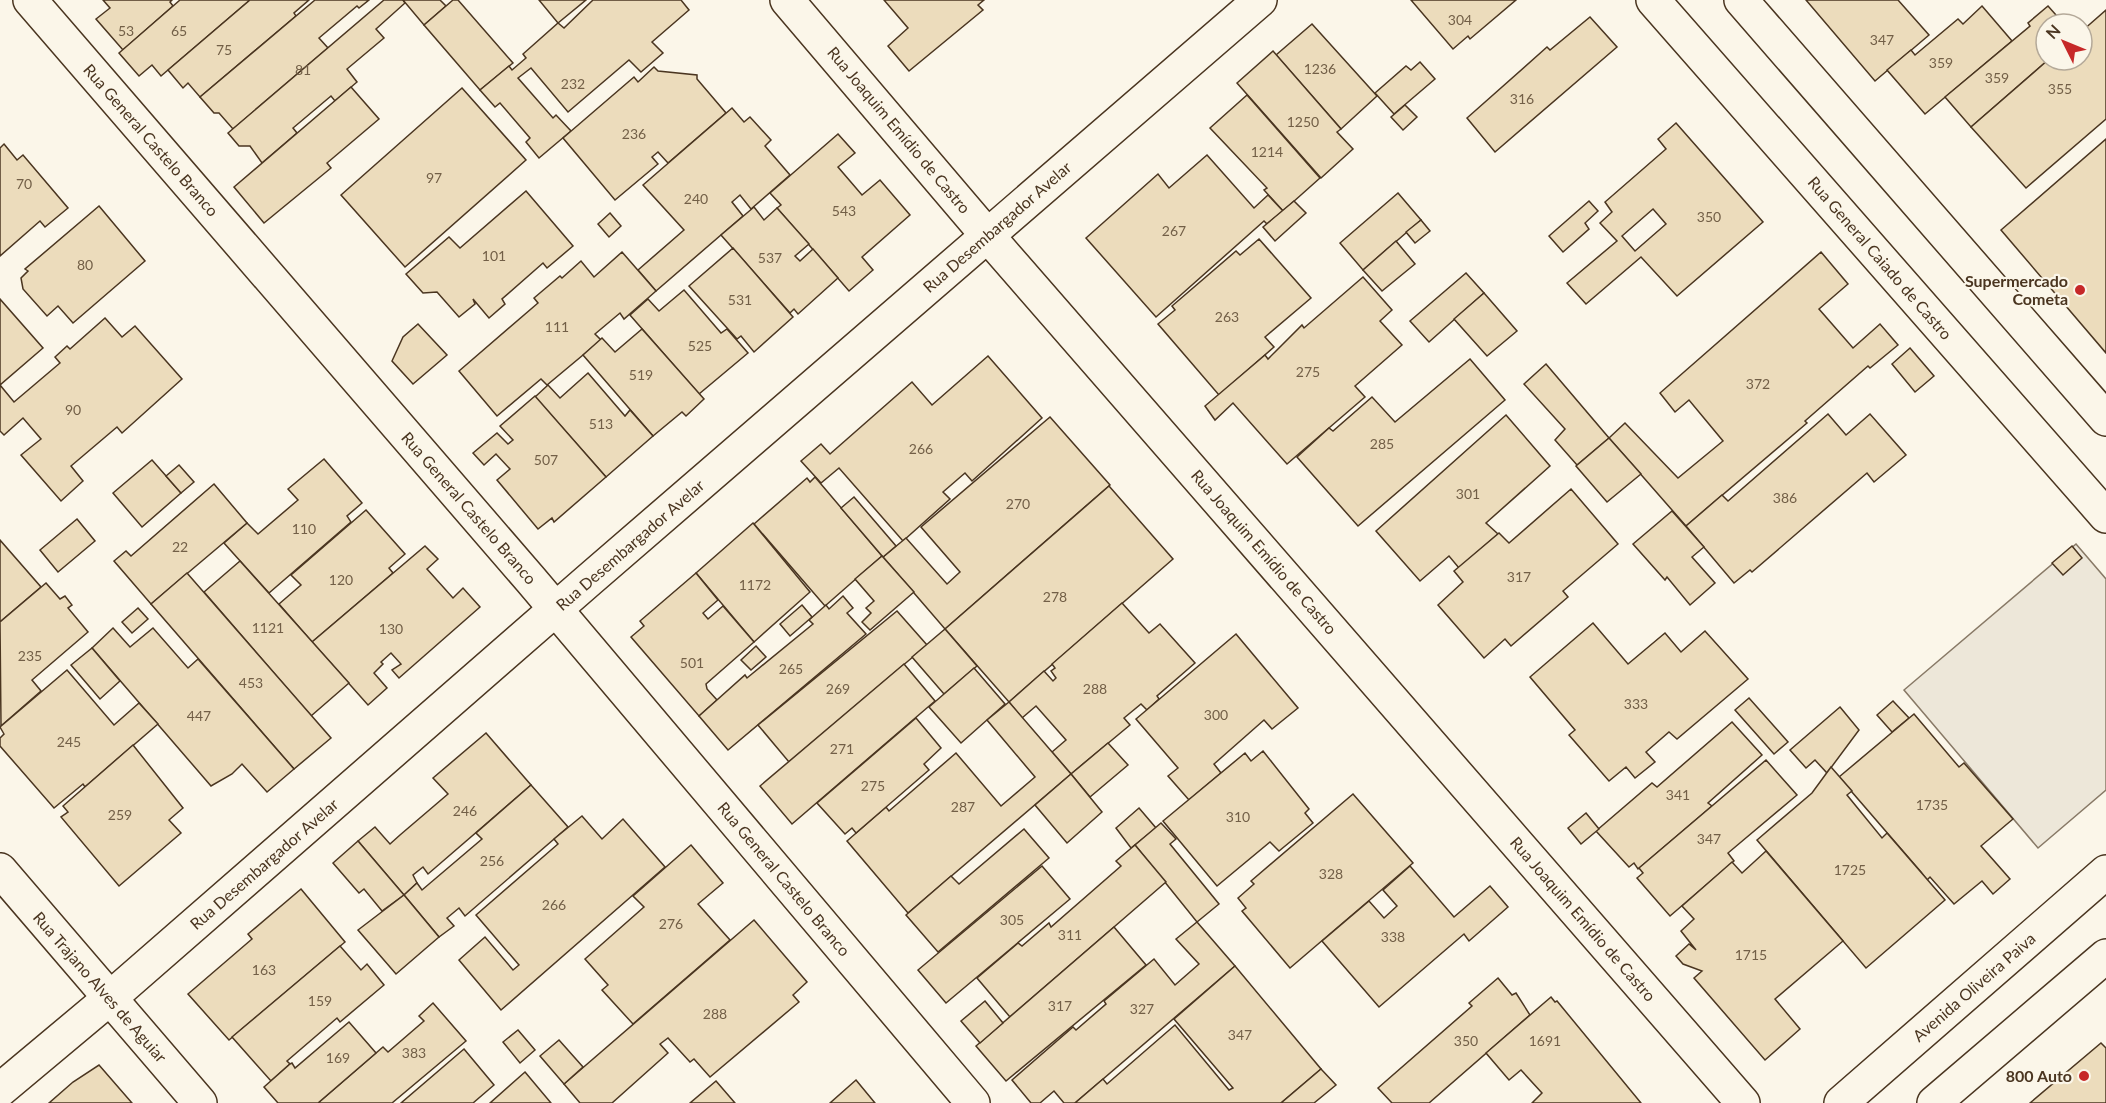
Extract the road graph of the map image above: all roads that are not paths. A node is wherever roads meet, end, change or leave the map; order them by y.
1 (30, 0) edge
2 (787, 0) edge
3 (1260, 0) edge
4 (1653, 0) edge
5 (1741, 0) edge
6 (987, 235) junction
7 (2106, 419) edge
8 (2106, 516) edge
9 (555, 609) junction
10 (0, 870) edge
11 (2106, 872) edge
12 (2106, 956) edge
13 (110, 998) junction
14 (0, 1090) edge
15 (200, 1103) edge
16 (973, 1103) edge
17 (1743, 1103) edge
18 (1841, 1103) edge
19 (1934, 1103) edge

1 - 9 street, Rua General Castelo Branco
2 - 6 street, Rua Joaquim Emídio de Castro
3 - 6 street, Rua Desembargador Avelar
4 - 8 street, Rua General Caiado de Castro
5 - 7 street
6 - 9 street, Rua Desembargador Avelar
6 - 17 street, Rua Joaquim Emídio de Castro
9 - 13 street, Rua Desembargador Avelar
9 - 16 street, Rua General Castelo Branco
10 - 13 street, Rua Trajano Alves de Aguiar
11 - 18 street, Avenida Oliveira Paiva
12 - 19 street
13 - 14 street, Rua Desembargador Avelar
13 - 15 street, Rua Trajano Alves de Aguiar

